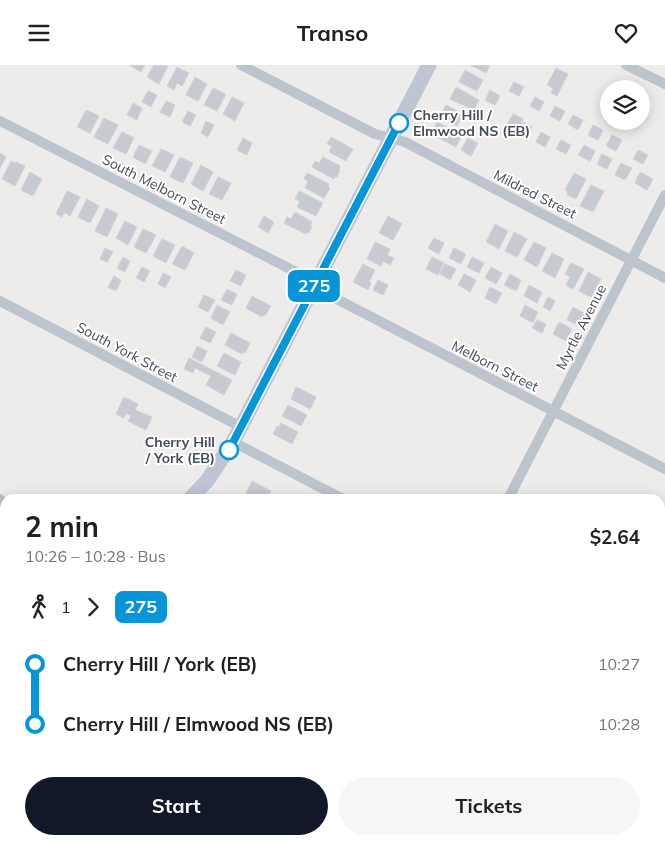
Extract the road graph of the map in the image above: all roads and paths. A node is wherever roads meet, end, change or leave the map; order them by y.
1 (242, 65) edge
2 (429, 65) edge
3 (626, 65) edge
4 (665, 85) edge
5 (0, 121) edge
6 (391, 138) junction
7 (665, 195) edge
8 (632, 261) junction
9 (665, 277) edge
10 (315, 284) junction
11 (0, 301) edge
12 (553, 411) junction
13 (241, 427) junction
14 (233, 442) junction
15 (665, 469) edge
16 (195, 494) edge
17 (333, 494) edge
18 (511, 494) edge

1 - 6 street, Mildred Street
2 - 6 street
3 - 4 street
5 - 10 street, South Melborn Street
6 - 8 street, Mildred Street
6 - 10 street
7 - 8 street, Myrtle Avenue
8 - 9 street, Mildred Street
8 - 12 street, Myrtle Avenue
10 - 12 street, Melborn Street
10 - 13 street
11 - 13 street, South York Street
12 - 15 street, Melborn Street
12 - 18 street, Myrtle Avenue
13 - 14 street
14 - 16 street
14 - 17 street

